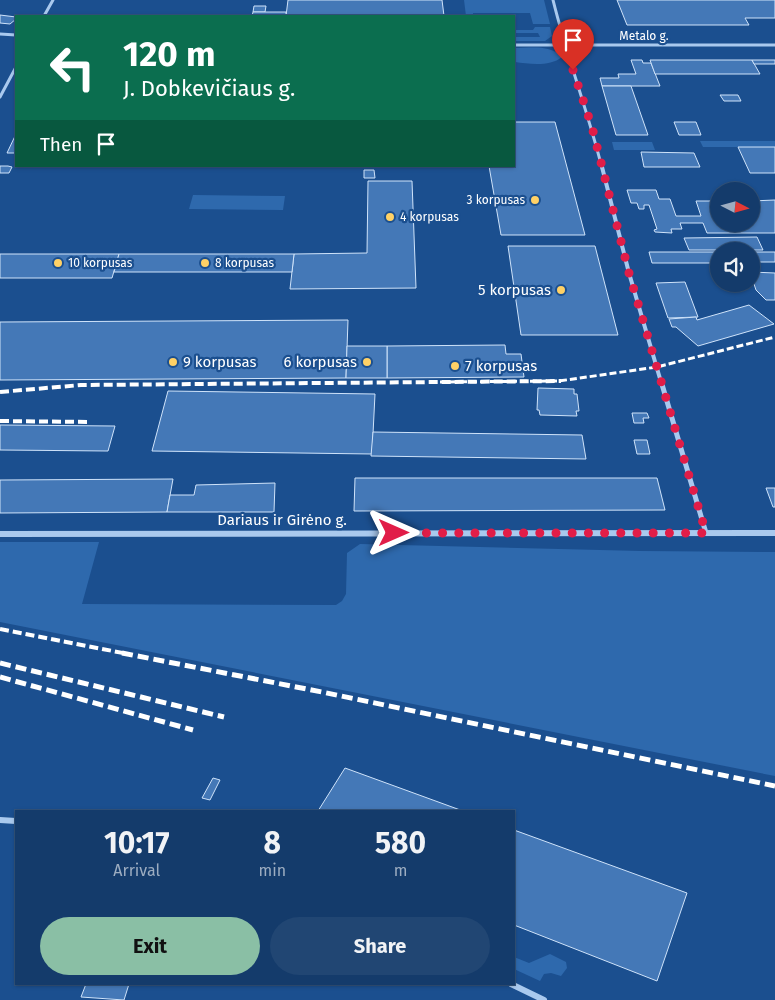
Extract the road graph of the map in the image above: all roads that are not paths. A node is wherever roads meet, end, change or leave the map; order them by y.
1 (53, 0) edge
2 (553, 0) edge
3 (45, 15) edge
4 (0, 34) edge
5 (15, 35) edge
6 (515, 45) edge
7 (565, 45) junction
8 (775, 45) edge
9 (15, 69) edge
10 (0, 97) edge
11 (706, 533) junction
12 (775, 533) edge
13 (0, 534) edge
14 (0, 820) edge
15 (15, 821) edge
16 (513, 985) edge
17 (544, 1000) edge

1 - 3 street
2 - 7 street
4 - 5 street
6 - 7 street, Metalo g.
7 - 8 street, Metalo g.
7 - 11 street
9 - 10 street
11 - 12 street, Dariaus ir Girėno g.
11 - 13 street, Dariaus ir Girėno g.
14 - 15 street
16 - 17 street

